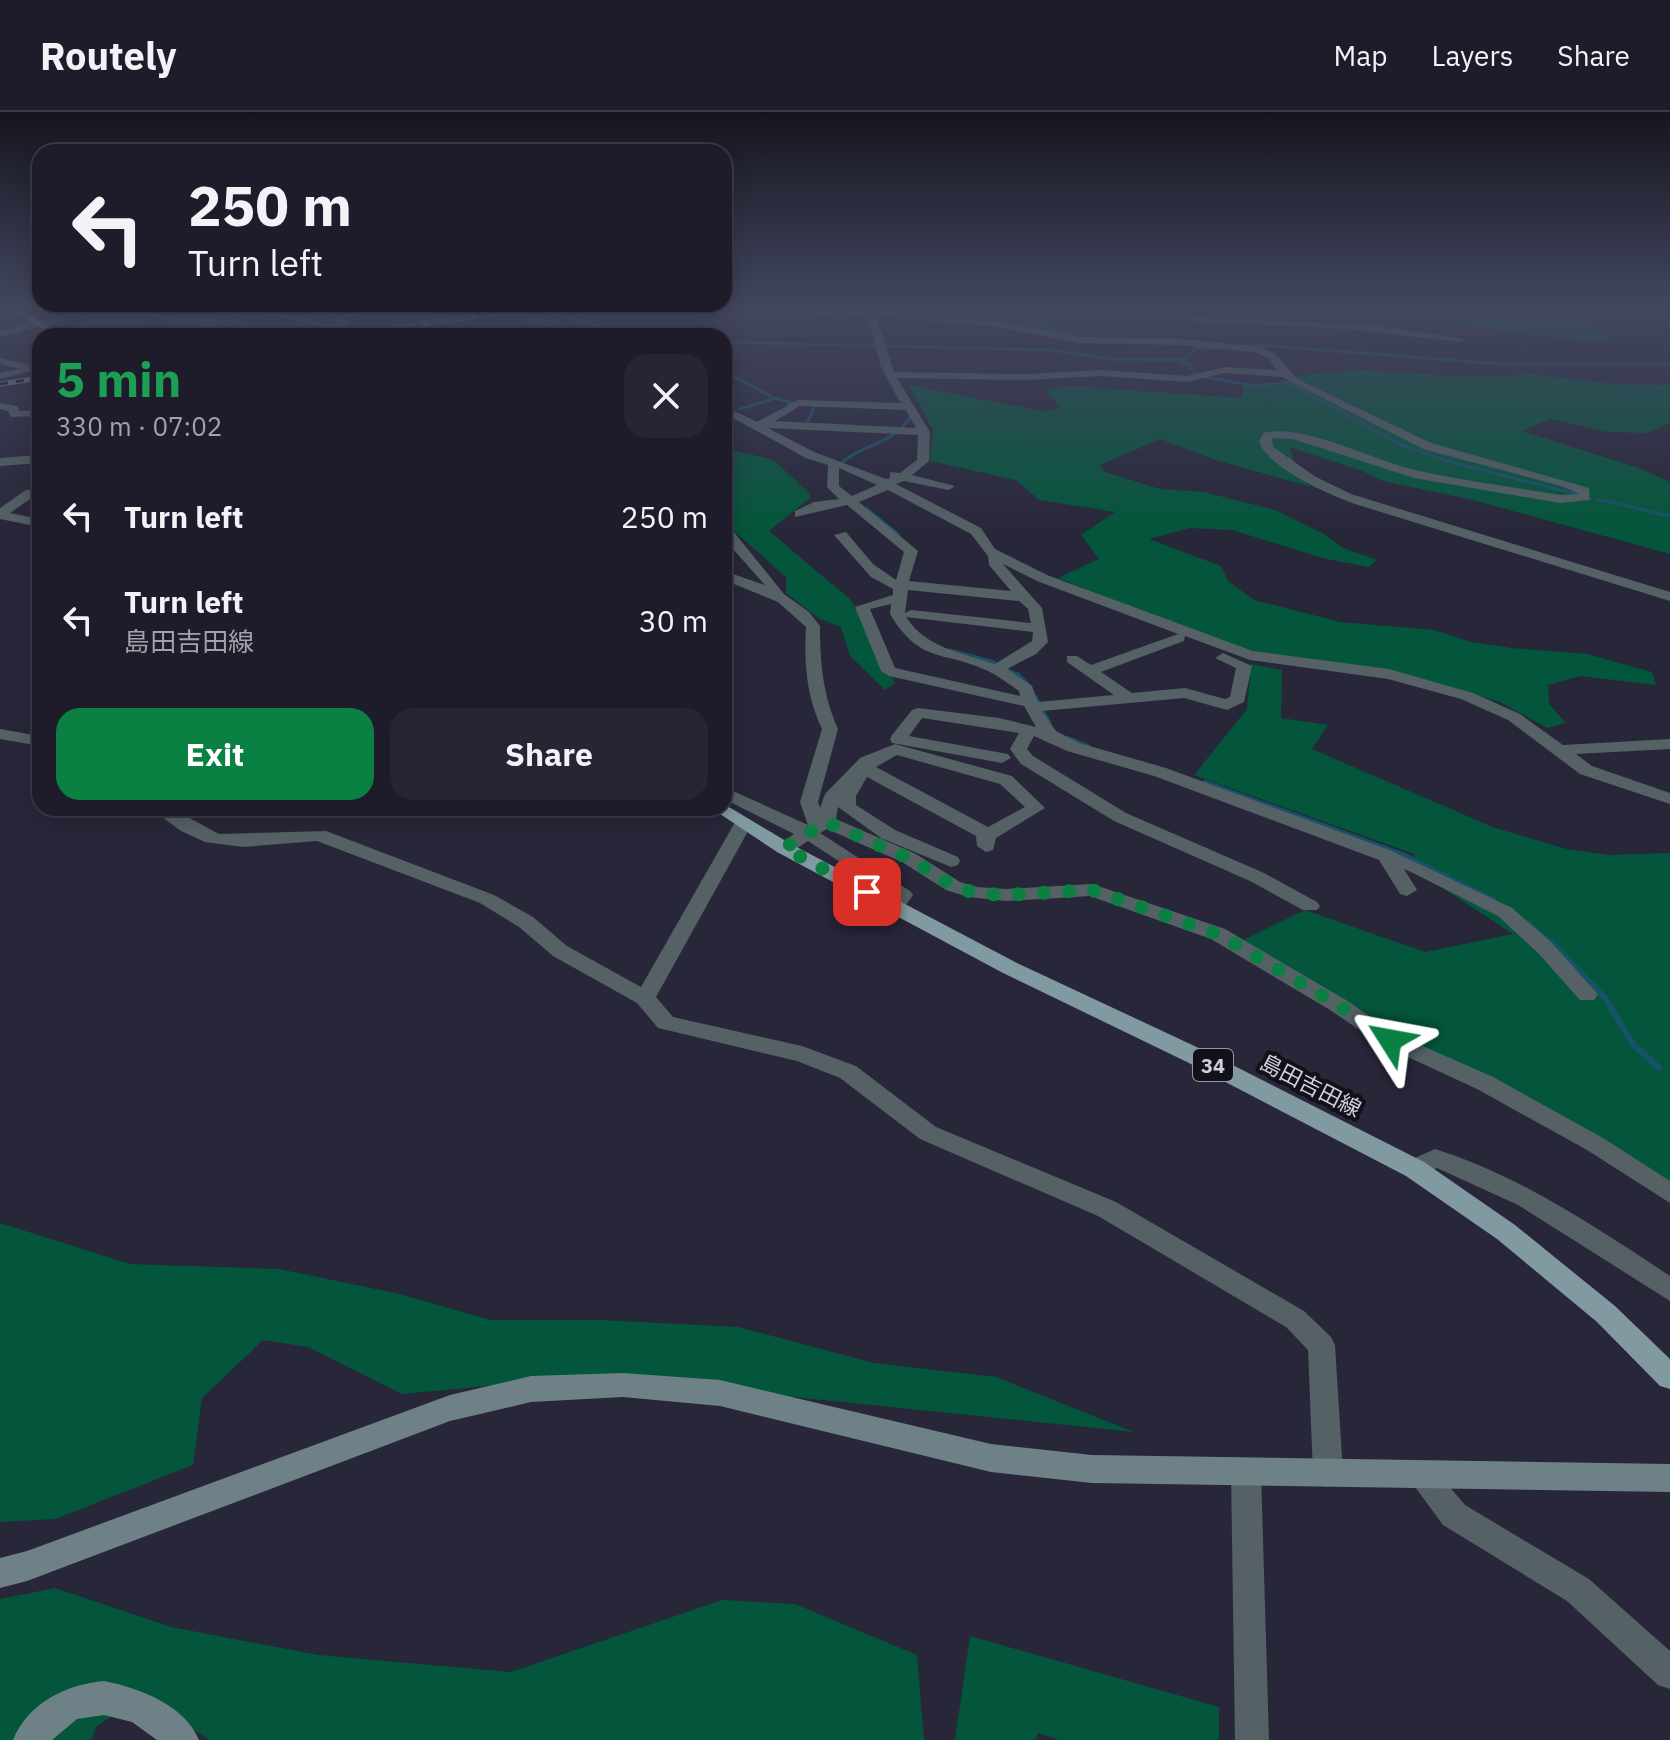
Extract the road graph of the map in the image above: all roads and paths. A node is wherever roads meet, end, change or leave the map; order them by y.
1 (893, 382) edge
2 (1299, 382) edge
3 (32, 404) edge
4 (906, 407) junction
5 (7, 409) edge
6 (32, 412) edge
7 (732, 412) edge
8 (0, 420) edge
9 (761, 425) junction
10 (916, 435) junction
11 (32, 460) edge
12 (0, 462) edge
13 (841, 465) junction
14 (902, 477) junction
15 (952, 485) dead end
16 (884, 486) junction
17 (32, 493) edge
18 (853, 500) junction
19 (800, 514) dead end
20 (0, 515) edge
21 (32, 521) edge
22 (841, 535) dead end
23 (732, 542) edge
24 (996, 560) junction
25 (732, 578) edge
26 (904, 588) junction
27 (778, 593) junction
28 (1023, 597) junction
29 (1670, 597) edge
30 (1079, 600) dead end
31 (1102, 600) junction
32 (911, 614) dead end
33 (1040, 628) junction
34 (1179, 638) junction
35 (1072, 659) dead end
36 (1000, 667) junction
37 (1089, 671) junction
38 (1129, 698) junction
39 (1037, 706) junction
40 (1028, 731) junction
41 (0, 734) edge
42 (1050, 735) junction
43 (898, 739) junction
44 (32, 740) edge
45 (1670, 744) edge
46 (1562, 750) junction
47 (1002, 758) dead end
48 (858, 769) junction
49 (732, 796) edge
50 (1670, 799) edge
51 (174, 816) edge
52 (732, 816) edge
53 (743, 824) junction
54 (805, 835) junction
55 (1385, 855) junction
56 (951, 861) dead end
57 (1407, 890) dead end
58 (1310, 906) dead end
59 (1587, 995) dead end
60 (645, 998) junction
61 (1415, 1169) junction
62 (1670, 1193) edge
63 (1670, 1290) edge
64 (1670, 1377) edge
65 (1246, 1472) junction
66 (1328, 1473) junction
67 (1422, 1476) junction
68 (1670, 1478) edge
69 (0, 1573) edge
70 (1670, 1673) edge
71 (30, 1740) edge
72 (182, 1740) edge
73 (1252, 1740) edge

1 - 4 street
2 - 29 street
3 - 5 street
4 - 9 street
4 - 10 street
5 - 6 street
5 - 8 street
7 - 9 street
9 - 10 street
9 - 13 street
10 - 14 street
11 - 12 street
13 - 14 street
13 - 16 street
13 - 18 street
14 - 15 street
14 - 16 street
16 - 18 street
16 - 24 street
17 - 20 street
18 - 19 street
18 - 26 street
20 - 21 street
22 - 26 street
23 - 27 street
24 - 28 street
24 - 30 street
24 - 31 street
25 - 27 street
26 - 28 street
26 - 36 street
26 - 39 street
27 - 54 street
28 - 33 street
31 - 34 street
31 - 46 street
32 - 33 street
33 - 36 street
34 - 37 street
34 - 38 street
35 - 37 street
36 - 39 street
37 - 38 street
38 - 39 street
39 - 42 street
40 - 42 street
40 - 43 street
40 - 58 street
41 - 44 street
42 - 55 street
43 - 47 street
43 - 48 street
45 - 46 street
46 - 50 street
48 - 48 street
48 - 54 street
48 - 56 street
49 - 54 street
51 - 60 street
52 - 53 main road, 島田吉田線 / 34
53 - 54 main road, 島田吉田線 / 34
53 - 60 street
54 - 61 main road, 島田吉田線 / 34
54 - 62 street
55 - 57 street
55 - 59 street
60 - 66 street
61 - 63 street
61 - 64 main road, 島田吉田線 / 34
65 - 66 street
65 - 69 street
65 - 73 street
66 - 67 street
67 - 68 street
67 - 70 street
71 - 72 street

